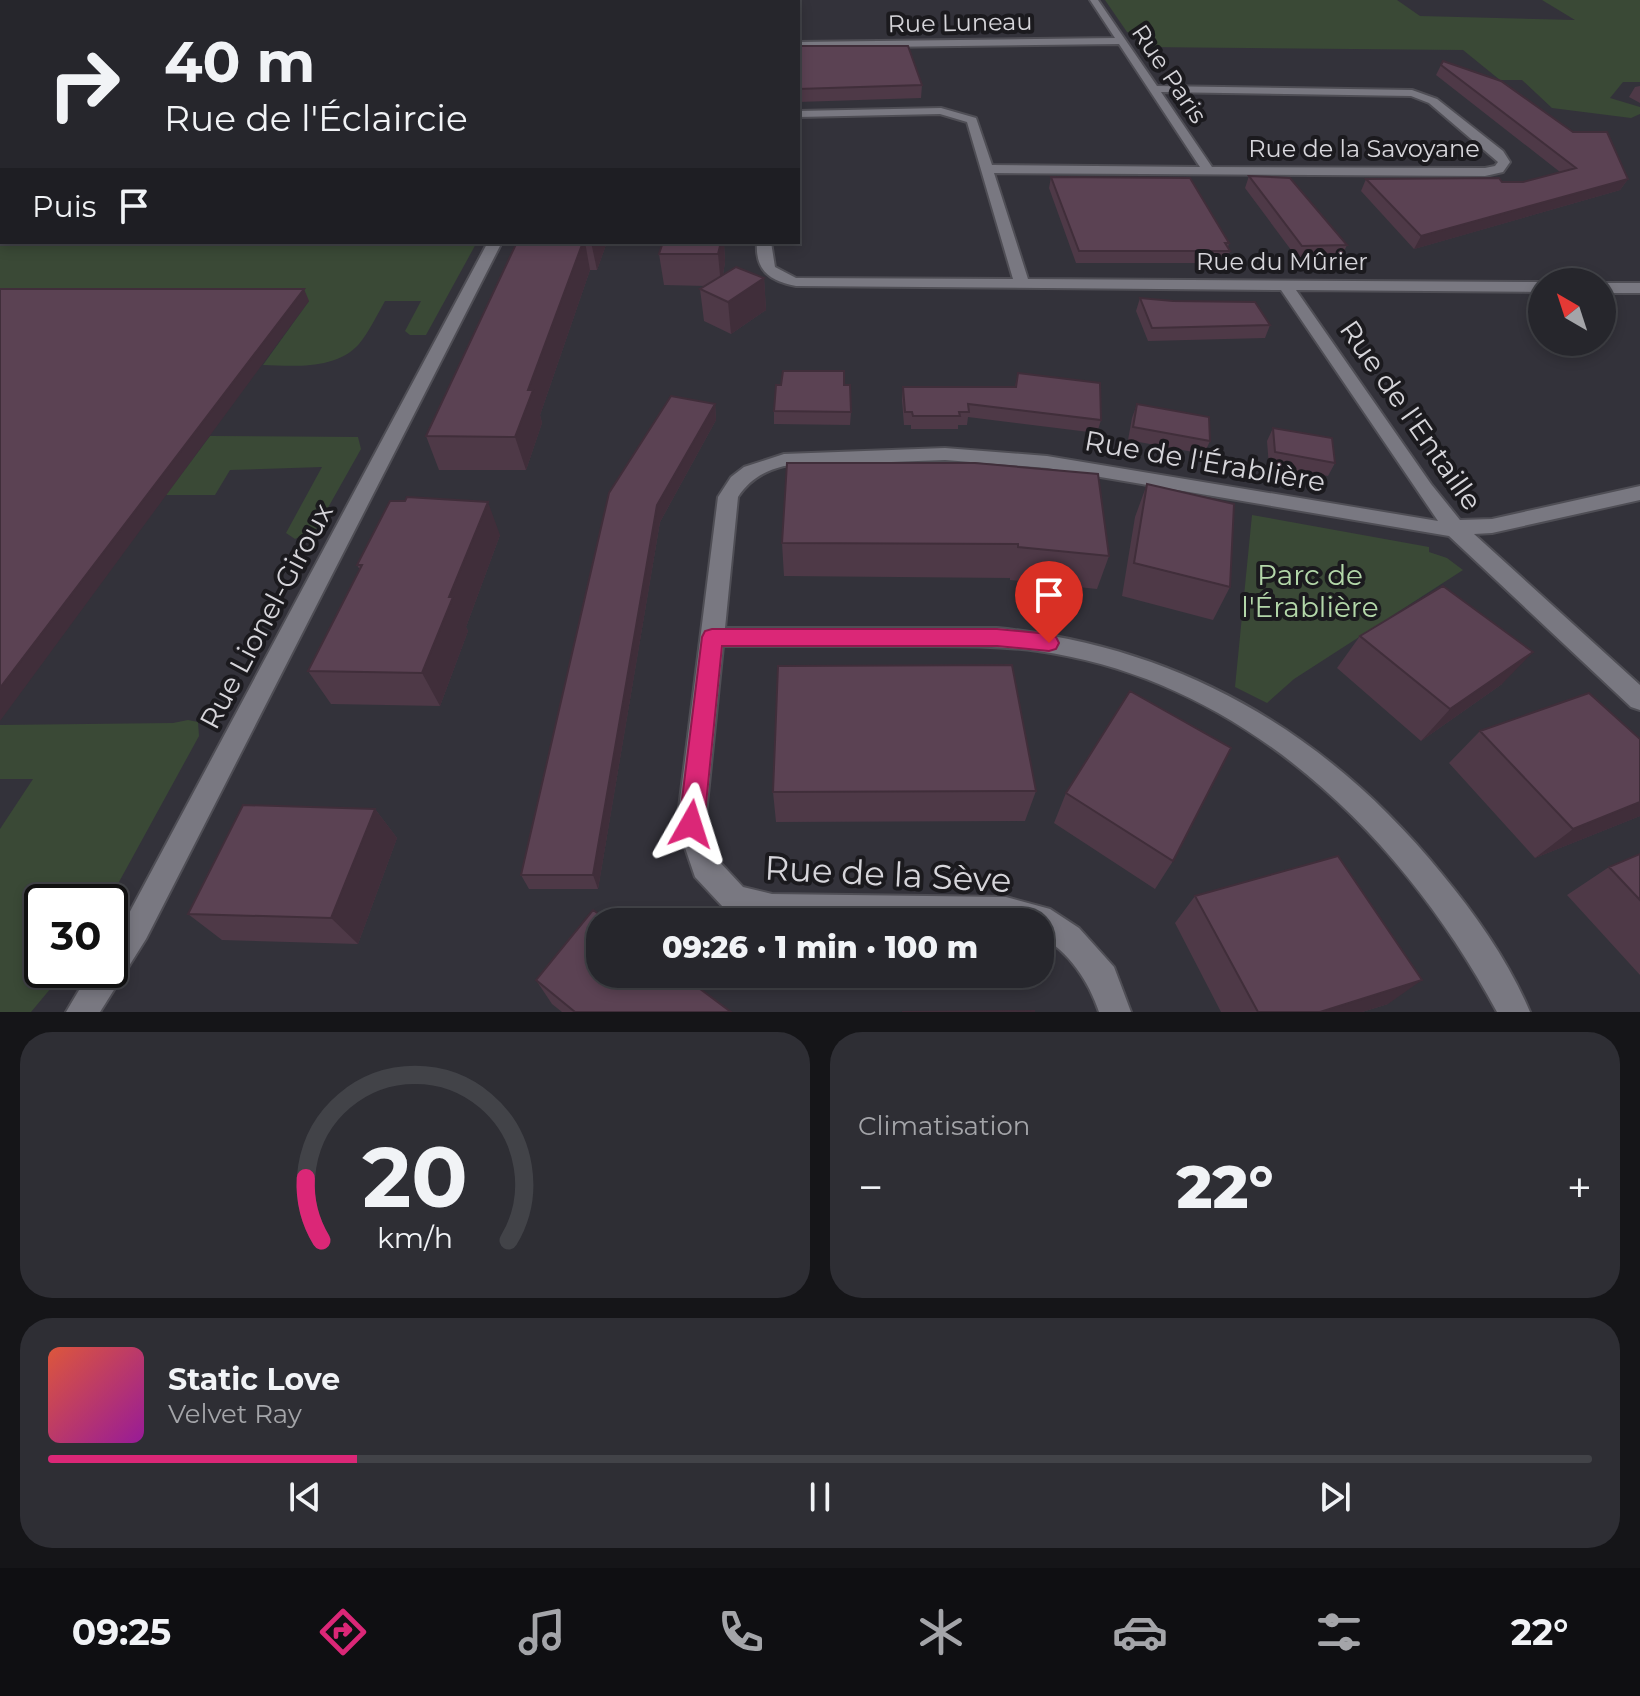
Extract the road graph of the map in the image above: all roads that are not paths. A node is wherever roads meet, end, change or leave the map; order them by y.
1 (1094, 0) edge
2 (1123, 41) junction
3 (800, 45) edge
4 (1154, 89) junction
5 (800, 114) edge
6 (988, 169) junction
7 (1209, 171) junction
8 (494, 244) edge
9 (764, 244) edge
10 (1022, 285) junction
11 (1286, 286) junction
12 (1528, 287) edge
13 (1616, 288) edge
14 (1640, 288) edge
15 (756, 467) joint
16 (1640, 493) edge
17 (1456, 530) junction
18 (712, 637) junction
19 (1640, 700) edge
20 (82, 1012) edge
21 (1115, 1012) edge
22 (1514, 1012) edge

1 - 2 street, Rue Paris
2 - 3 street, Rue Luneau
2 - 4 street, Rue Paris
4 - 7 street, Rue Paris
4 - 7 street, Rue de la Savoyane
5 - 6 street
6 - 7 street, Rue de la Savoyane
6 - 10 street
8 - 20 street, Rue Lionel-Giroux
9 - 10 street, Rue du Mûrier
10 - 11 street, Rue du Mûrier
11 - 12 street, Rue du Mûrier
11 - 17 street, Rue de l'Entaille
13 - 14 street
15 - 17 street, Rue de l'Érablière
15 - 18 street, Rue de la Sève
16 - 17 street, Rue de l'Érablière
17 - 19 street, Rue de l'Entaille
18 - 21 street, Rue de la Sève
18 - 22 street

